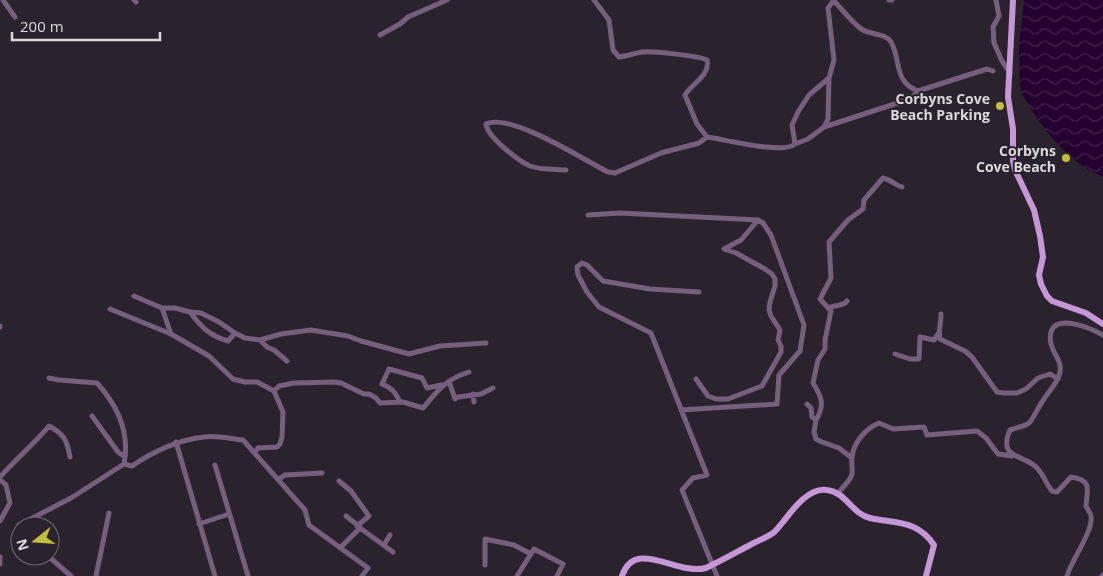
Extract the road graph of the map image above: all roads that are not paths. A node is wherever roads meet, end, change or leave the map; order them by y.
1 (3, 0) edge
2 (447, 0) edge
3 (594, 0) edge
4 (834, 0) edge
5 (889, 0) edge
6 (892, 0) edge
7 (996, 0) edge
8 (1013, 0) edge
9 (15, 17) dead end
10 (380, 35) dead end
11 (993, 71) dead end
12 (1010, 74) junction
13 (829, 78) junction
14 (918, 91) junction
15 (824, 127) junction
16 (707, 137) junction
17 (795, 144) junction
18 (566, 170) dead end
19 (902, 187) dead end
20 (588, 215) dead end
21 (758, 220) junction
22 (699, 292) dead end
23 (134, 296) dead end
24 (847, 301) dead end
25 (162, 308) junction
26 (829, 308) junction
27 (110, 309) dead end
28 (190, 312) junction
29 (941, 314) dead end
30 (1103, 324) edge
31 (235, 333) junction
32 (171, 334) junction
33 (938, 334) junction
34 (1103, 335) edge
35 (260, 340) junction
36 (486, 343) dead end
37 (895, 354) dead end
38 (287, 361) dead end
39 (469, 372) dead end
40 (49, 378) dead end
41 (696, 379) dead end
42 (1058, 379) junction
43 (449, 381) junction
44 (442, 385) junction
45 (493, 388) dead end
46 (274, 391) junction
47 (473, 394) junction
48 (400, 402) junction
49 (474, 402) dead end
50 (807, 404) dead end
51 (681, 410) junction
52 (92, 416) dead end
53 (816, 420) junction
54 (176, 442) junction
55 (255, 452) junction
56 (1014, 456) junction
57 (70, 457) dead end
58 (125, 457) junction
59 (852, 458) junction
60 (124, 464) junction
61 (215, 466) dead end
62 (322, 473) dead end
63 (0, 478) edge
64 (279, 480) junction
65 (339, 481) dead end
66 (838, 493) junction
67 (109, 513) dead end
68 (229, 514) junction
69 (36, 516) edge
70 (346, 516) dead end
71 (0, 521) edge
72 (199, 524) junction
73 (359, 527) junction
74 (390, 535) dead end
75 (384, 545) junction
76 (340, 548) junction
77 (393, 552) dead end
78 (531, 554) junction
79 (0, 557) edge
80 (0, 564) edge
81 (485, 565) dead end
82 (712, 565) junction
83 (60, 566) edge
84 (71, 576) edge
85 (96, 576) edge
86 (215, 576) edge
87 (248, 576) edge
88 (362, 576) edge
89 (517, 576) edge
90 (557, 576) edge
91 (622, 576) edge
92 (717, 576) edge
93 (926, 576) edge
94 (1067, 576) edge

1 - 9 street
2 - 10 street
3 - 16 street
4 - 13 street
4 - 14 street
5 - 6 street
7 - 12 street
8 - 12 main road
11 - 14 street
12 - 30 main road
13 - 15 street
13 - 17 street
14 - 15 street
15 - 17 street
16 - 17 street
16 - 18 street
19 - 26 street
20 - 21 street
21 - 41 street
21 - 51 street
22 - 51 street
23 - 25 street
24 - 26 street
25 - 28 street
25 - 32 street
26 - 53 street
27 - 32 street
28 - 31 street
28 - 31 street
29 - 33 street
31 - 35 street
32 - 46 street
33 - 37 street
33 - 42 street
34 - 42 street
35 - 36 street
35 - 38 street
39 - 43 street
40 - 58 street
42 - 56 street
43 - 44 street
43 - 47 street
44 - 48 street
44 - 48 street
45 - 47 street
46 - 48 street
46 - 55 street
47 - 49 street
50 - 53 street
51 - 82 street
52 - 58 street
53 - 59 street
54 - 55 street
54 - 60 street
54 - 72 street
55 - 64 street
56 - 59 street
56 - 94 street
57 - 63 street
58 - 60 street
59 - 66 street
60 - 69 street
61 - 68 street
62 - 64 street
63 - 71 street
64 - 76 street
65 - 73 street
66 - 82 main road
66 - 93 main road
67 - 85 street
68 - 72 street
68 - 87 street
70 - 73 street
72 - 86 street
73 - 75 street
73 - 76 street
74 - 75 street
75 - 77 street
76 - 88 street
78 - 81 street
78 - 89 street
78 - 90 street
79 - 80 street
82 - 91 main road
82 - 92 street
83 - 84 street

